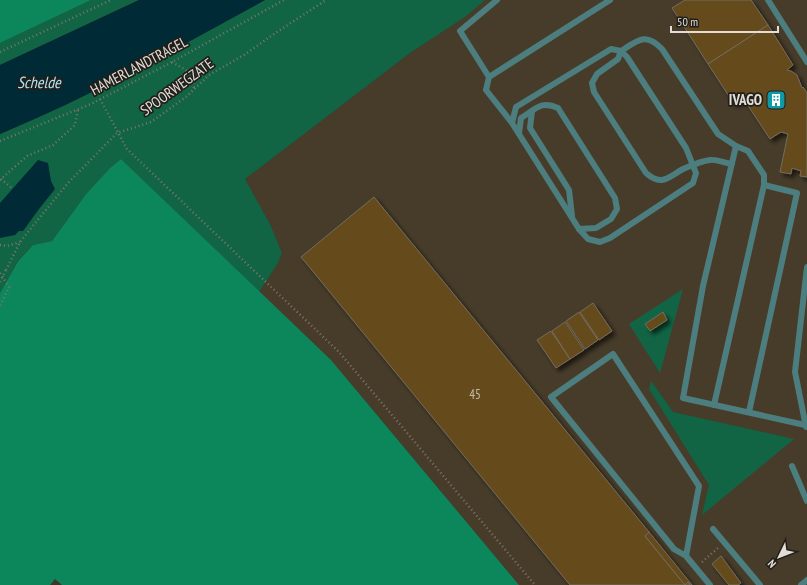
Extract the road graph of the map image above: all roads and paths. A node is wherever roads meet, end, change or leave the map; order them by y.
1 (111, 0) edge
2 (284, 0) edge
3 (326, 0) edge
4 (497, 0) edge
5 (610, 0) edge
6 (768, 0) edge
7 (621, 51) junction
8 (0, 52) edge
9 (172, 62) junction
10 (807, 62) edge
11 (489, 76) junction
12 (194, 88) junction
13 (100, 99) junction
14 (78, 109) junction
15 (532, 111) junction
16 (512, 123) junction
17 (117, 134) junction
18 (519, 134) junction
19 (0, 141) edge
20 (736, 146) junction
21 (732, 164) junction
22 (693, 166) junction
23 (1, 179) edge
24 (764, 185) junction
25 (13, 189) dead end
26 (573, 218) junction
27 (579, 229) junction
28 (20, 242) junction
29 (0, 245) edge
30 (807, 267) edge
31 (0, 273) edge
32 (0, 282) edge
33 (0, 306) edge
34 (714, 405) junction
35 (749, 412) junction
36 (806, 426) edge
37 (792, 466) dead end
38 (807, 501) edge
39 (713, 529) dead end
40 (724, 542) junction
41 (686, 556) junction
42 (696, 568) junction
43 (807, 580) edge
44 (535, 585) edge
45 (710, 585) edge
46 (760, 585) edge
47 (801, 585) edge

1 - 8 path
2 - 9 path, HAMERLANDTRAGEL
3 - 12 path, SPOORWEGZATE
4 - 11 lane
5 - 11 lane
6 - 10 lane
7 - 16 lane
7 - 20 lane
7 - 22 lane
7 - 22 lane
9 - 12 path
9 - 13 path, HAMERLANDTRAGEL
11 - 16 lane
12 - 17 path, SPOORWEGZATE
13 - 14 path, HAMERLANDTRAGEL
13 - 17 path
14 - 19 path, HAMERLANDTRAGEL
14 - 23 path
15 - 18 lane
15 - 26 lane
15 - 27 lane
16 - 18 lane
17 - 28 path, SPOORWEGZATE
17 - 44 path
18 - 26 lane
20 - 21 lane
20 - 24 lane
21 - 22 lane
21 - 34 lane
22 - 27 lane
23 - 25 path
24 - 34 lane
24 - 35 lane
26 - 27 lane
28 - 29 path
28 - 32 path, SPOORWEGZATE, bridge
30 - 36 lane
31 - 33 path
34 - 35 lane
35 - 36 lane
37 - 38 lane
39 - 40 lane
40 - 42 path
40 - 46 lane
41 - 41 lane
41 - 42 lane
42 - 45 lane
43 - 47 lane

